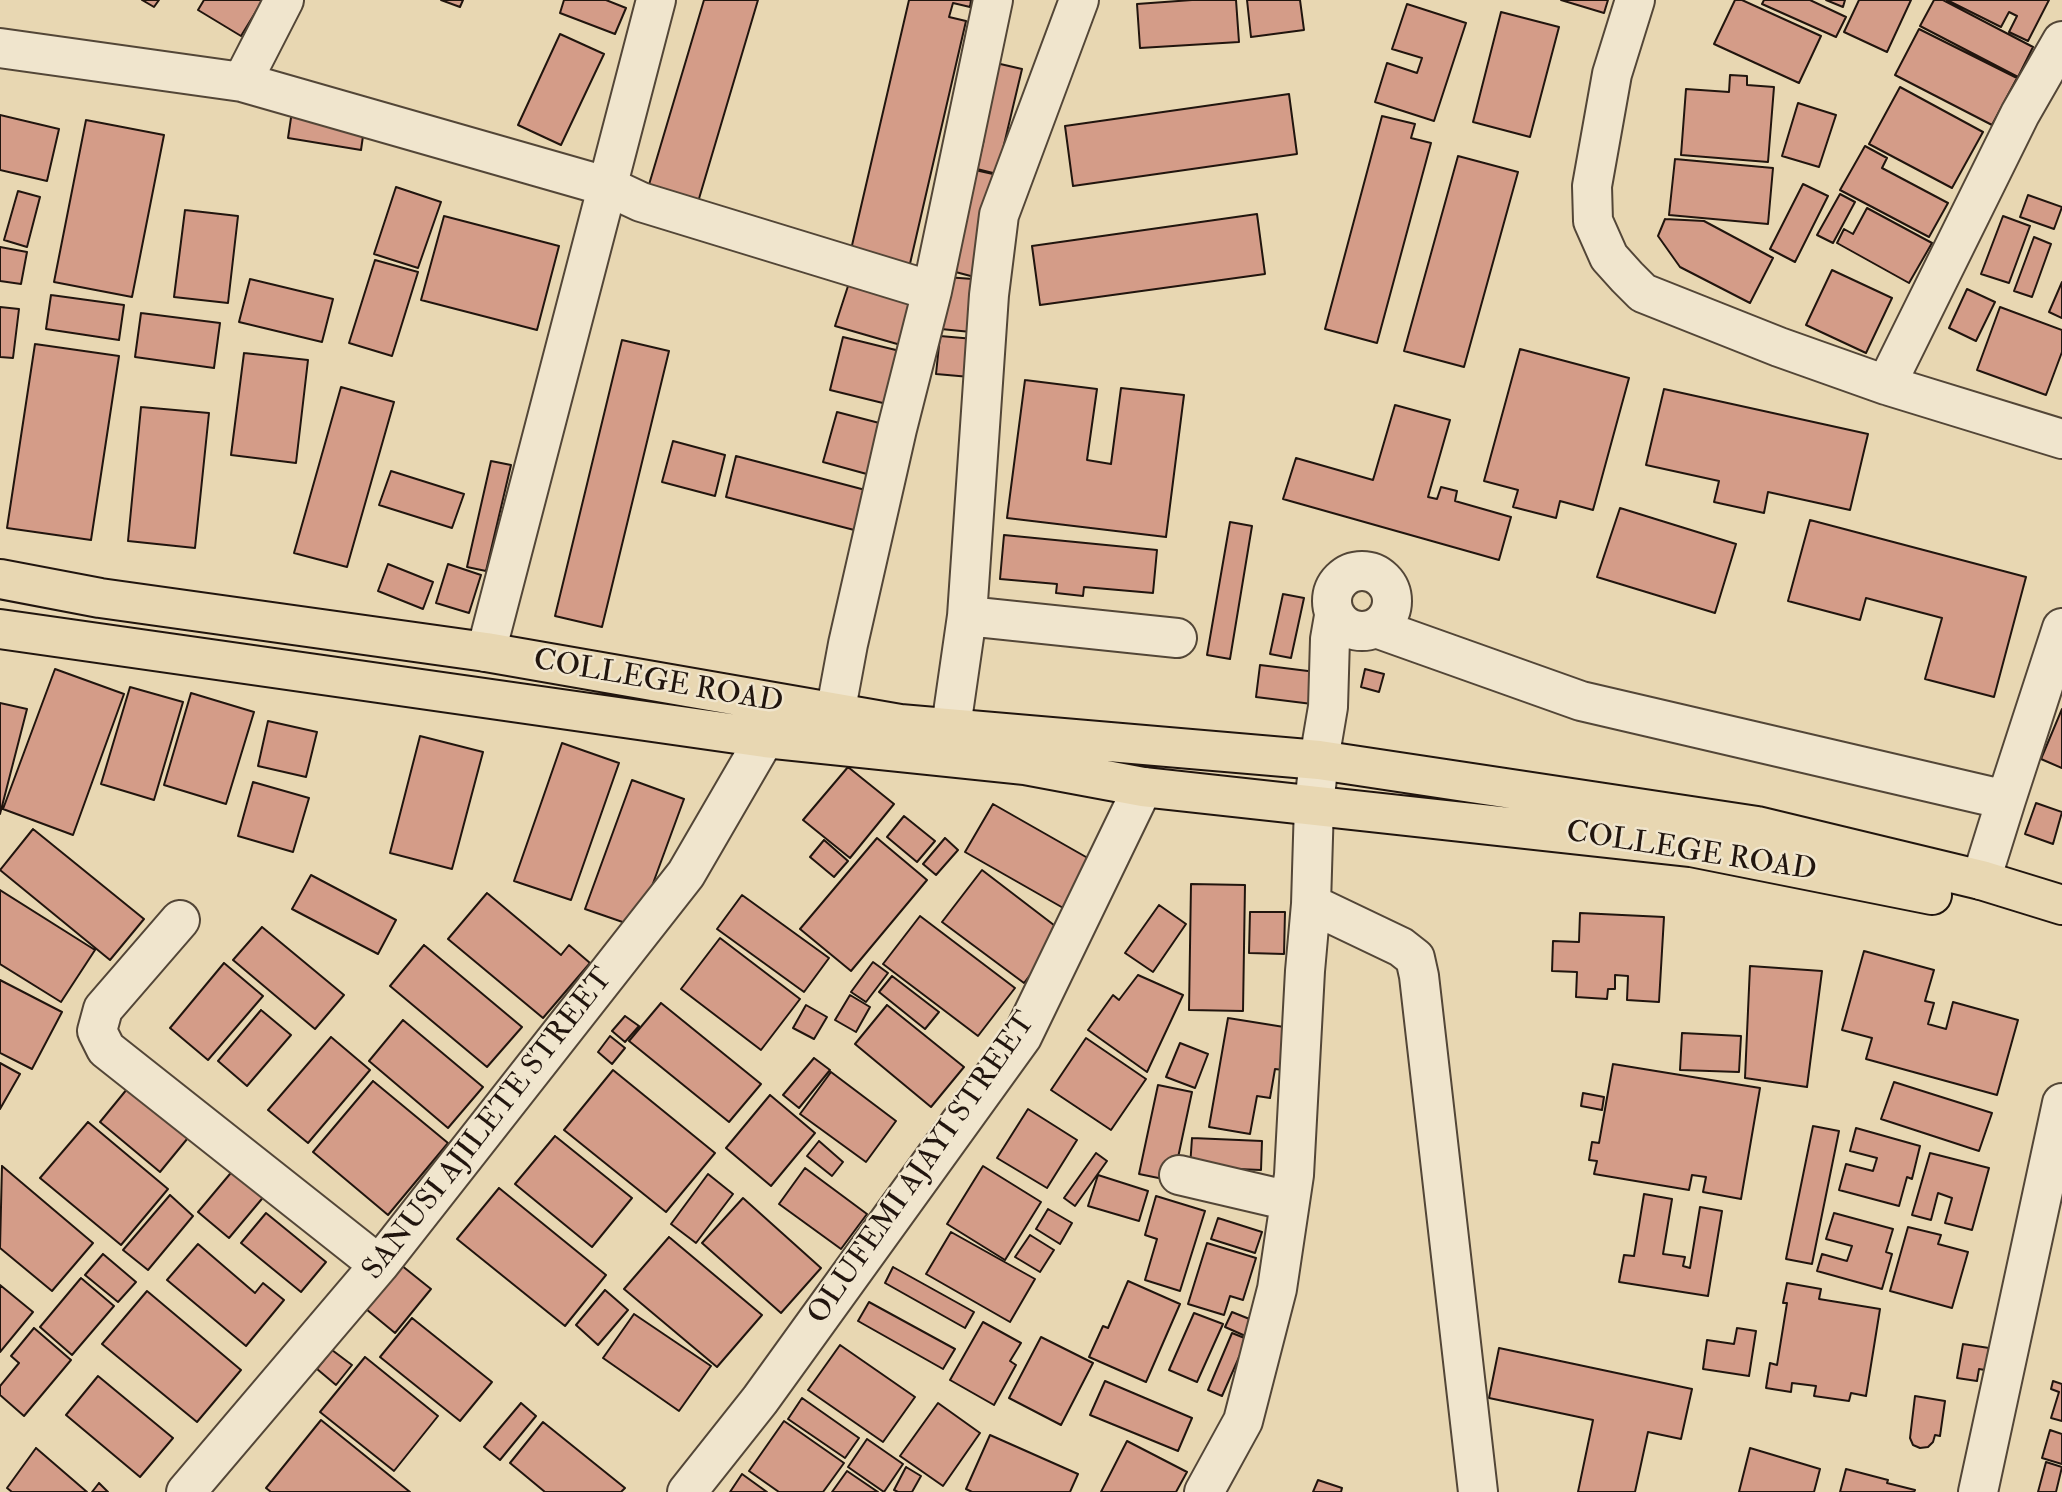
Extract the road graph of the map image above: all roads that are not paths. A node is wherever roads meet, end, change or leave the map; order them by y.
1 (284, 0) edge
2 (656, 0) edge
3 (993, 0) edge
4 (1079, 0) edge
5 (1635, 0) edge
6 (2062, 41) edge
7 (0, 48) edge
8 (242, 82) junction
9 (608, 187) junction
10 (932, 291) junction
11 (1886, 385) junction
12 (2062, 439) edge
13 (0, 579) edge
14 (967, 616) junction
15 (1334, 616) junction
16 (1376, 628) junction
17 (2062, 628) edge
18 (0, 629) edge
19 (1177, 638) dead end
20 (486, 652) junction
21 (835, 714) junction
22 (951, 727) junction
23 (765, 738) junction
24 (1318, 760) junction
25 (1143, 787) junction
26 (2006, 800) junction
27 (1314, 805) junction
28 (1981, 880) junction
29 (1311, 904) junction
30 (2062, 905) edge
31 (180, 920) dead end
32 (2062, 930) edge
33 (2062, 1102) edge
34 (1179, 1175) dead end
35 (1290, 1201) junction
36 (379, 1265) junction
37 (186, 1492) edge
38 (687, 1492) edge
39 (1204, 1492) edge
40 (1478, 1492) edge
41 (1978, 1492) edge

1 - 8 street
2 - 9 street
3 - 10 street
4 - 14 street
5 - 11 street
6 - 11 street
7 - 8 street
8 - 9 street
9 - 10 street
9 - 20 street
10 - 21 street
11 - 12 street
13 - 20 main road, COLLEGE ROAD
14 - 19 street
14 - 22 street
15 - 16 street
15 - 16 street
15 - 24 street
16 - 26 street
17 - 26 street
18 - 23 main road, COLLEGE ROAD
20 - 21 main road, COLLEGE ROAD
21 - 22 main road, COLLEGE ROAD
22 - 24 main road, COLLEGE ROAD
23 - 25 main road, COLLEGE ROAD
23 - 36 street, SANUSI AJILETE STREET
24 - 27 street
24 - 28 main road, COLLEGE ROAD
25 - 27 main road, COLLEGE ROAD
25 - 38 street, OLUFEMI AJAYI STREET
26 - 28 street
27 - 29 street
27 - 32 main road, COLLEGE ROAD
28 - 30 main road, COLLEGE ROAD
29 - 35 street
29 - 40 street
31 - 36 street
33 - 41 street
34 - 35 street
35 - 39 street
36 - 37 street, SANUSI AJILETE STREET

